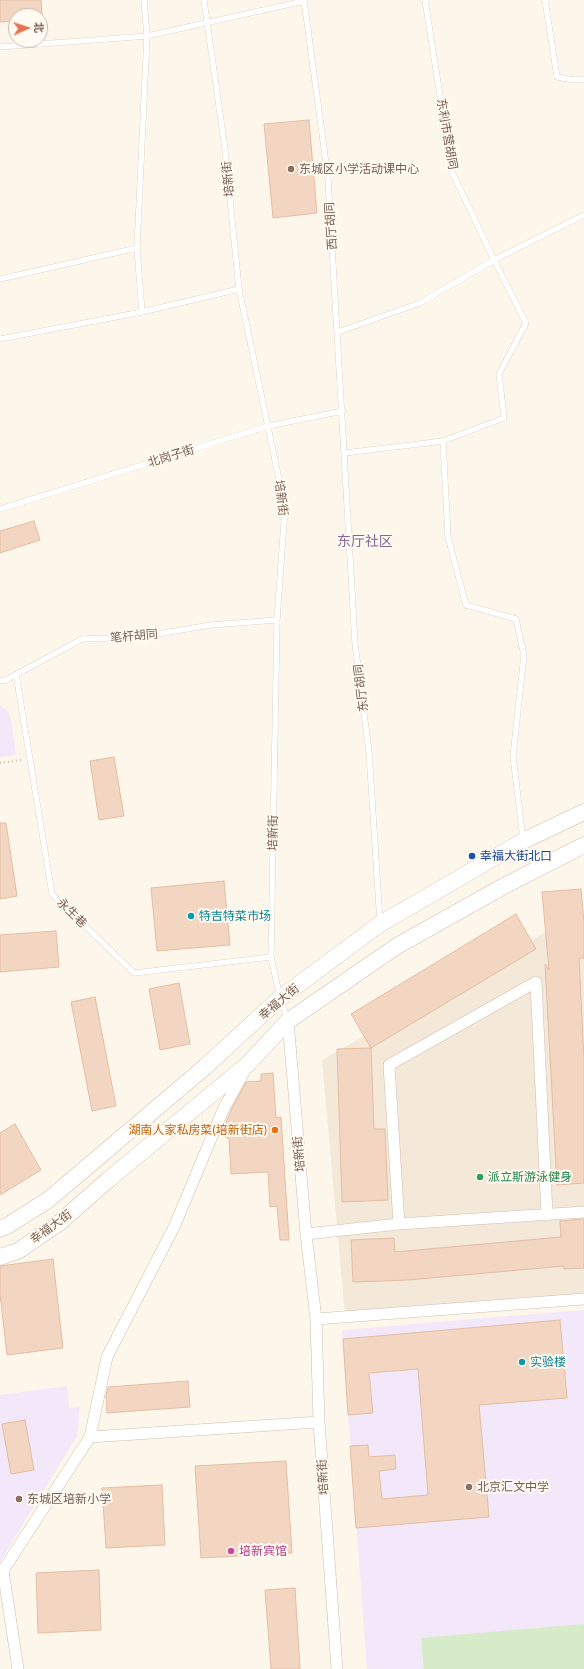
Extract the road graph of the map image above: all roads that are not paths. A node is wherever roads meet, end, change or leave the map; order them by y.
1 (144, 0) edge
2 (204, 0) edge
3 (304, 0) edge
4 (425, 0) edge
5 (545, 0) edge
6 (207, 24) junction
7 (147, 36) junction
8 (0, 47) edge
9 (584, 79) edge
10 (584, 215) edge
11 (137, 248) junction
12 (494, 260) junction
13 (0, 279) edge
14 (239, 289) junction
15 (142, 312) junction
16 (338, 332) junction
17 (0, 339) edge
18 (343, 411) junction
19 (268, 426) junction
20 (443, 441) junction
21 (346, 453) junction
22 (0, 509) edge
23 (277, 620) junction
24 (16, 674) junction
25 (0, 681) edge
26 (584, 812) edge
27 (523, 841) junction
28 (584, 845) edge
29 (380, 924) junction
30 (271, 957) junction
31 (280, 998) junction
32 (288, 1021) junction
33 (248, 1064) junction
34 (584, 1212) edge
35 (547, 1215) junction
36 (399, 1224) junction
37 (0, 1229) edge
38 (306, 1234) junction
39 (0, 1257) edge
40 (584, 1299) edge
41 (316, 1319) junction
42 (319, 1422) junction
43 (90, 1437) junction
44 (2, 1570) edge
45 (18, 1669) edge
46 (337, 1669) edge

1 - 7 lane
2 - 6 lane, 培新街
3 - 6 lane
3 - 16 lane, 西厅胡同
4 - 12 lane, 东利市营胡同
5 - 9 lane
6 - 7 lane
6 - 14 lane, 培新街
7 - 8 lane
7 - 11 lane
10 - 12 lane
11 - 13 lane
11 - 15 lane
12 - 16 lane
12 - 20 lane, 东利市营胡同
14 - 15 lane
14 - 19 lane, 培新街
15 - 17 lane
16 - 18 lane, 西厅胡同
18 - 19 lane, 北岗子街
18 - 21 lane, 西厅胡同
19 - 22 lane, 北岗子街
19 - 23 lane, 培新街
20 - 21 lane
20 - 27 lane
21 - 29 lane, 东厅胡同
23 - 24 lane, 笔杆胡同
23 - 30 lane, 培新街
24 - 25 lane, 笔杆胡同
24 - 30 lane, 永生巷
26 - 27 main road, 幸福大街
27 - 29 main road, 幸福大街
28 - 32 main road, 幸福大街
29 - 31 main road, 幸福大街
30 - 31 lane, 培新街
31 - 32 lane, 培新街
31 - 37 main road, 幸福大街
32 - 33 main road, 幸福大街
32 - 38 street, 培新街
33 - 39 main road, 幸福大街
33 - 43 street
34 - 35 street
35 - 36 street
35 - 36 street
36 - 38 street
38 - 41 street, 培新街
40 - 41 street
41 - 42 street, 培新街
42 - 43 street
42 - 46 street, 培新街
43 - 44 street
44 - 45 street

